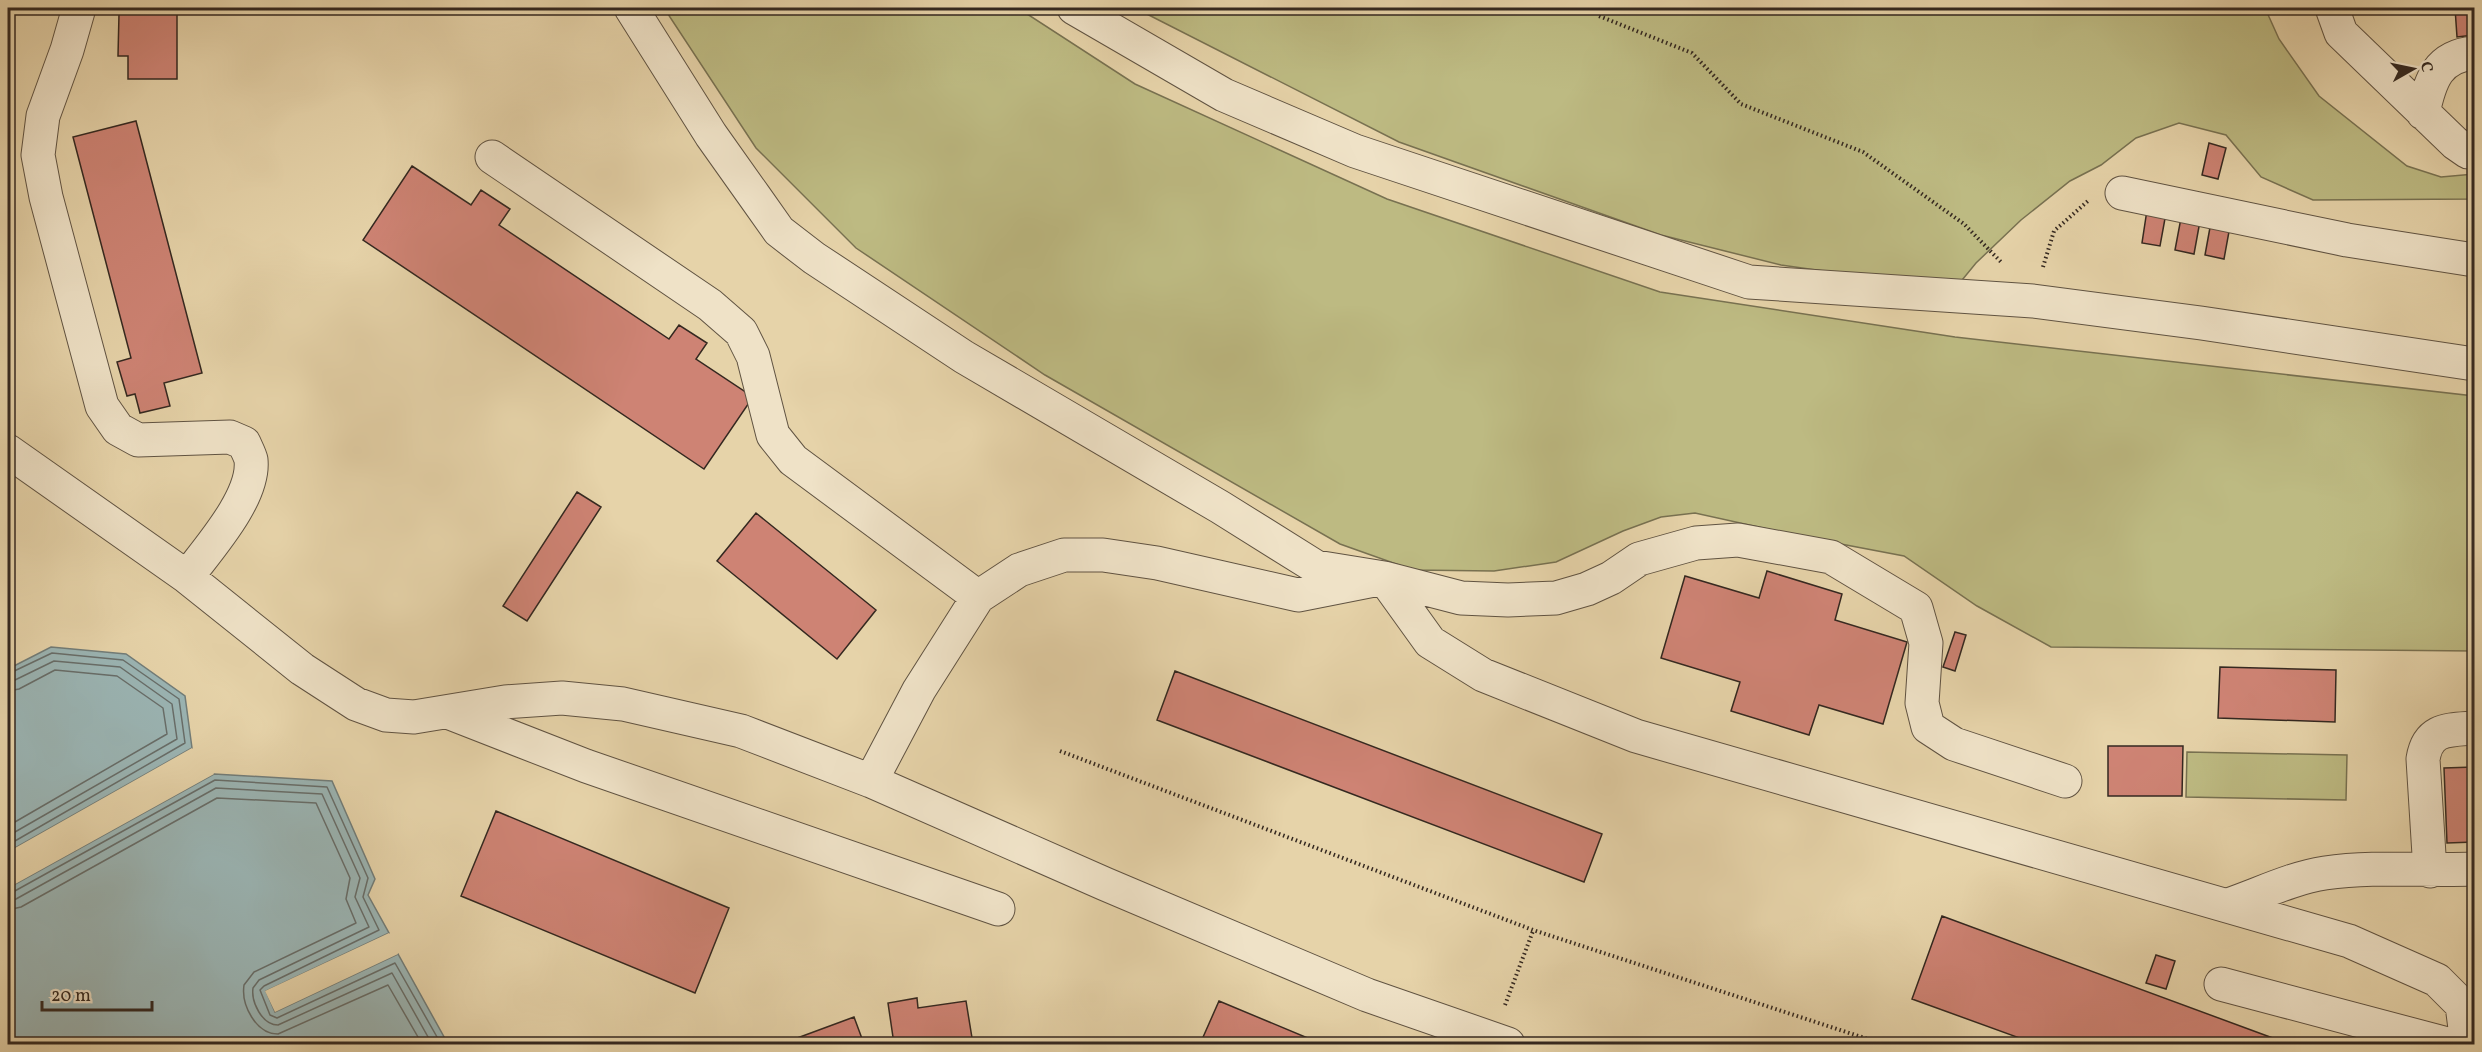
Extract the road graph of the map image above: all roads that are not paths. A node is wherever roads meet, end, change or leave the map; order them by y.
1 (79, 8) edge
2 (631, 8) edge
3 (1074, 8) edge
4 (2332, 8) edge
5 (2475, 53) edge
6 (2423, 113) junction
7 (2475, 151) edge
8 (492, 157) dead end
9 (2122, 194) road end
10 (2475, 260) edge
11 (2475, 364) edge
12 (8, 451) edge
13 (188, 578) junction
14 (1384, 578) junction
15 (978, 597) junction
16 (450, 713) junction
17 (2475, 728) edge
18 (871, 781) junction
19 (2065, 781) dead end
20 (2475, 869) edge
21 (2430, 871) junction
22 (2228, 905) junction
23 (998, 909) dead end
24 (2221, 984) dead end
25 (1449, 1035) edge
26 (1500, 1042) edge
27 (2447, 1044) edge
28 (2467, 1044) edge

1 - 13 street
2 - 14 street
3 - 11 street
4 - 6 street
5 - 6 street
6 - 7 street
8 - 15 street
9 - 10 street
12 - 13 street
13 - 16 street
14 - 15 street
14 - 19 street
14 - 22 street
15 - 18 street
16 - 18 street
16 - 23 street
17 - 21 street
18 - 25 street
20 - 21 street
21 - 22 street
22 - 28 street
24 - 27 street
25 - 26 street

